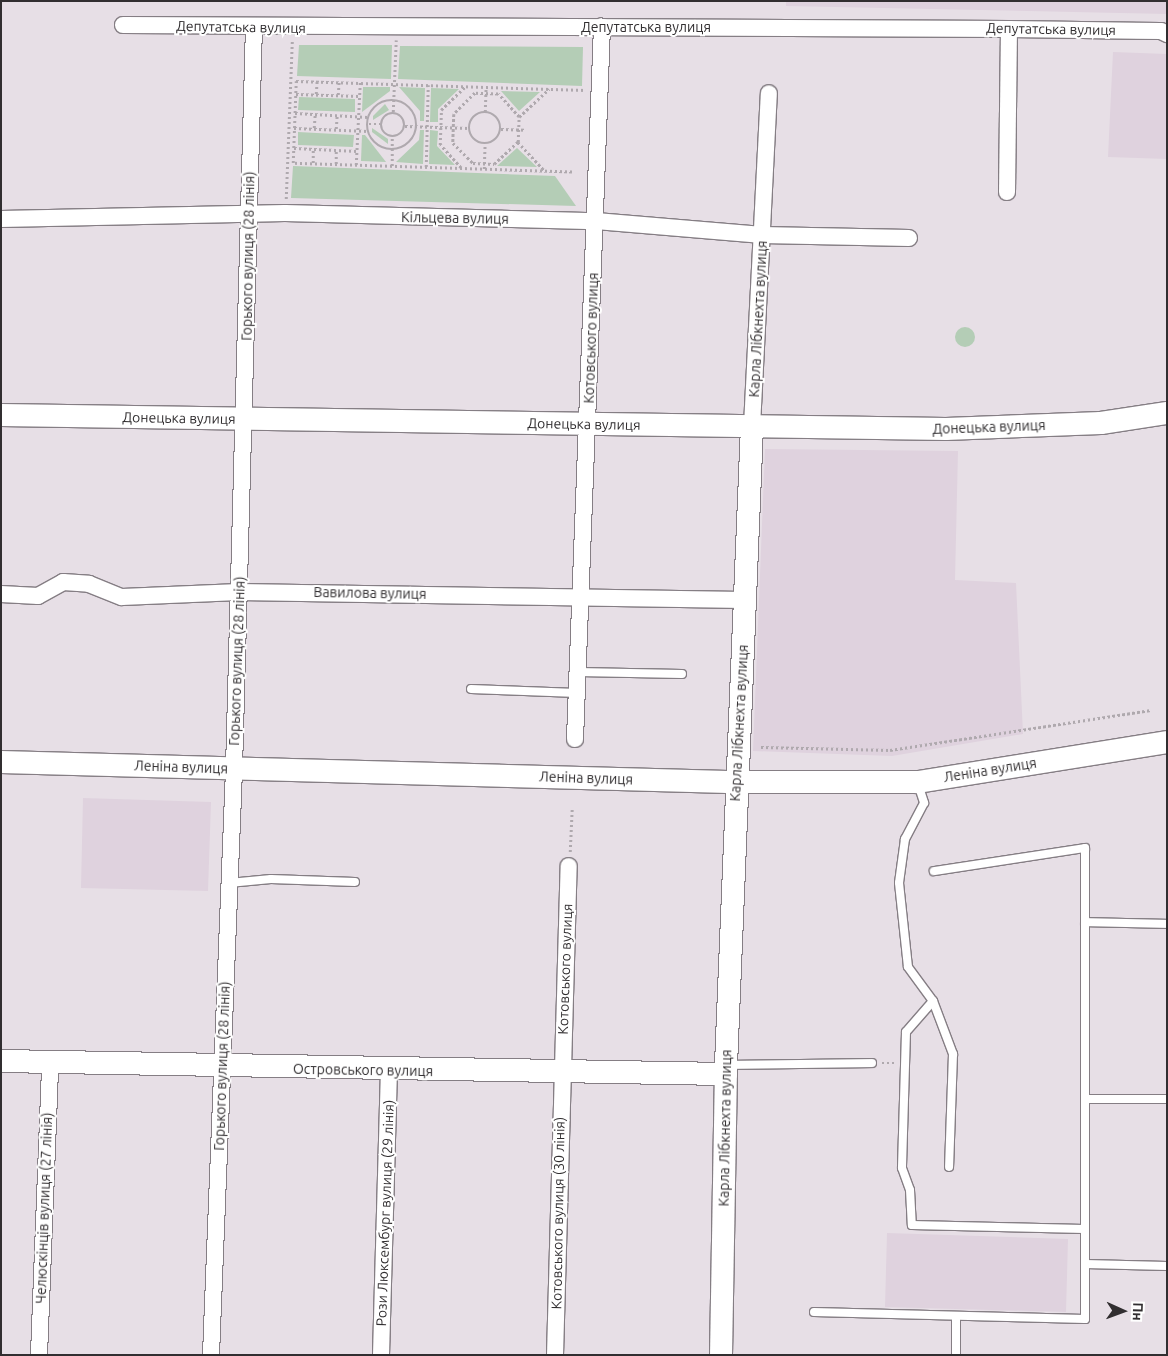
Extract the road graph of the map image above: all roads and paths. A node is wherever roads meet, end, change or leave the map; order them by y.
1 (124, 25) dead end
2 (254, 27) junction
3 (602, 27) junction
4 (293, 28) junction
5 (396, 28) junction
6 (1009, 29) junction
7 (1167, 34) edge
8 (587, 80) dead end
9 (317, 81) junction
10 (339, 82) junction
11 (360, 82) junction
12 (395, 84) junction
13 (428, 85) junction
14 (466, 86) junction
15 (486, 87) junction
16 (549, 89) junction
17 (770, 93) dead end
18 (296, 94) junction
19 (316, 94) junction
20 (486, 94) junction
21 (338, 95) junction
22 (359, 96) junction
23 (394, 99) junction
24 (393, 112) junction
25 (485, 112) junction
26 (295, 114) junction
27 (315, 114) junction
28 (337, 115) junction
29 (358, 116) junction
30 (369, 117) junction
31 (519, 117) junction
32 (368, 124) junction
33 (380, 124) junction
34 (405, 126) junction
35 (416, 126) junction
36 (427, 126) junction
37 (440, 127) junction
38 (294, 128) junction
39 (314, 128) junction
40 (453, 128) junction
41 (469, 128) junction
42 (336, 129) junction
43 (501, 129) junction
44 (358, 130) junction
45 (519, 130) junction
46 (526, 130) dead end
47 (368, 131) junction
48 (392, 137) junction
49 (518, 142) junction
50 (485, 144) junction
51 (293, 148) junction
52 (313, 149) junction
53 (336, 150) junction
54 (357, 151) junction
55 (392, 151) junction
56 (313, 163) junction
57 (336, 164) junction
58 (485, 164) junction
59 (356, 165) junction
60 (392, 166) junction
61 (426, 167) junction
62 (461, 168) junction
63 (484, 169) junction
64 (545, 171) junction
65 (572, 172) dead end
66 (1007, 192) dead end
67 (249, 213) junction
68 (285, 213) junction
69 (1, 219) edge
70 (596, 221) junction
71 (762, 235) junction
72 (908, 238) dead end
73 (1167, 413) edge
74 (1, 415) edge
75 (244, 419) junction
76 (588, 424) junction
77 (752, 426) junction
78 (239, 592) junction
79 (1, 594) edge
80 (581, 596) junction
81 (744, 600) junction
82 (578, 672) junction
83 (682, 674) dead end
84 (471, 689) dead end
85 (577, 693) junction
86 (1151, 710) dead end
87 (575, 739) dead end
88 (1167, 742) edge
89 (761, 747) dead end
90 (1, 762) edge
91 (234, 768) junction
92 (736, 782) junction
93 (918, 782) junction
94 (572, 808) dead end
95 (569, 866) joint
96 (934, 871) dead end
97 (355, 882) dead end
98 (229, 884) junction
99 (1085, 922) junction
100 (1167, 924) edge
101 (933, 1001) junction
102 (1, 1061) edge
103 (50, 1062) junction
104 (872, 1063) joint
105 (903, 1064) junction
106 (221, 1068) junction
107 (389, 1070) junction
108 (726, 1070) junction
109 (561, 1072) junction
110 (1084, 1099) junction
111 (1167, 1099) edge
112 (949, 1167) dead end
113 (1084, 1228) junction
114 (1084, 1264) junction
115 (1167, 1266) edge
116 (814, 1312) dead end
117 (956, 1316) junction
118 (39, 1355) edge
119 (211, 1355) edge
120 (381, 1355) edge
121 (555, 1355) edge
122 (721, 1355) edge
123 (956, 1355) edge

1 - 2 street, Депутатська вулиця
2 - 4 street, Депутатська вулиця
2 - 67 street, Горького вулиця (28 лiнiя)
3 - 5 street, Депутатська вулиця
3 - 6 street, Депутатська вулиця
3 - 70 street, Котовського вулиця
4 - 5 street, Депутатська вулиця
4 - 68 path
5 - 12 path
6 - 7 street, Депутатська вулиця
6 - 66 street
8 - 16 path
9 - 10 path
9 - 18 path
9 - 19 path
10 - 11 path
10 - 21 path
11 - 12 path
11 - 22 path
12 - 13 path
12 - 23 path
13 - 14 path
13 - 36 path
14 - 15 path
14 - 37 path
15 - 16 path
15 - 20 path
16 - 31 path
17 - 71 street, Карла Лібкнехта вулиця
18 - 19 path
18 - 26 path
19 - 21 path
20 - 25 path
20 - 31 path
20 - 40 path
21 - 22 path
22 - 29 path
23 - 24 path
23 - 30 path
23 - 35 path
24 - 33 path
24 - 34 path
25 - 41 path
25 - 43 path
26 - 27 path
26 - 38 path
27 - 28 path
27 - 39 path
28 - 29 path
28 - 42 path
29 - 30 path
29 - 44 path
30 - 32 path
31 - 45 path
32 - 33 path
32 - 47 path
33 - 48 path
34 - 35 path
34 - 48 path
35 - 36 path
35 - 55 path
36 - 37 path
36 - 61 path
37 - 40 path
37 - 62 path
38 - 39 path
38 - 51 path
39 - 42 path
40 - 41 path
40 - 58 path
41 - 50 path
42 - 44 path
43 - 45 path
43 - 50 path
44 - 47 path
44 - 54 path
45 - 46 path
45 - 49 path
47 - 55 path
48 - 55 path
49 - 58 path
49 - 64 path
50 - 58 path
51 - 52 path
51 - 56 path
52 - 53 path
52 - 56 path
53 - 54 path
53 - 57 path
54 - 59 path
55 - 60 path
56 - 57 path
57 - 59 path
58 - 63 path
59 - 60 path
60 - 61 path
61 - 62 path
62 - 63 path
63 - 64 path
64 - 65 path
67 - 68 street, Кільцева вулиця
67 - 69 street, Кільцева вулиця
67 - 75 street, Горького вулиця (28 лiнiя)
68 - 70 street, Кільцева вулиця
70 - 71 street, Кільцева вулиця
70 - 76 street, Котовського вулиця
71 - 72 street, Кільцева вулиця
71 - 77 street, Карла Лібкнехта вулиця
73 - 77 street, Донецька вулиця
74 - 75 street, Донецька вулиця
75 - 76 street, Донецька вулиця
75 - 78 street, Горького вулиця (28 лiнiя)
76 - 77 street, Донецька вулиця
76 - 80 street, Котовського вулиця
77 - 81 street, Карла Лібкнехта вулиця
78 - 79 street, Вавилова вулиця
78 - 80 street, Вавилова вулиця
78 - 91 street, Горького вулиця (28 лiнiя)
80 - 81 street, Вавилова вулиця
80 - 82 street, Котовського вулиця
81 - 92 street, Карла Лібкнехта вулиця
82 - 83 lane
82 - 85 street, Котовського вулиця
84 - 85 lane
85 - 87 street, Котовського вулиця
86 - 89 path
88 - 93 street, Леніна вулиця
90 - 91 street, Леніна вулиця
91 - 92 street, Леніна вулиця
91 - 98 street, Горького вулиця (28 лiнiя)
92 - 93 street, Леніна вулиця
92 - 108 street, Карла Лібкнехта вулиця
93 - 101 lane
94 - 95 path
95 - 109 street, Котовського вулиця
96 - 99 lane
97 - 98 lane
98 - 106 street, Горького вулиця (28 лiнiя)
99 - 100 lane
99 - 110 lane
101 - 105 lane
101 - 112 lane
102 - 103 street, Островського вулиця
103 - 106 street, Островського вулиця
103 - 118 street, Челюскінців вулиця (27 лiнiя)
104 - 105 path
104 - 108 lane
105 - 113 lane
106 - 107 street, Островського вулиця
106 - 119 street, Горького вулиця (28 лiнiя)
107 - 109 street, Островського вулиця
107 - 120 street, Рози Люксембург вулиця (29 лiнiя)
108 - 109 street, Островського вулиця
108 - 122 street, Карла Лібкнехта вулиця
109 - 121 street, Котовського вулиця (30 лiнiя)
110 - 111 lane
110 - 113 lane
113 - 114 lane
114 - 115 lane
114 - 117 lane
116 - 117 lane
117 - 123 lane

